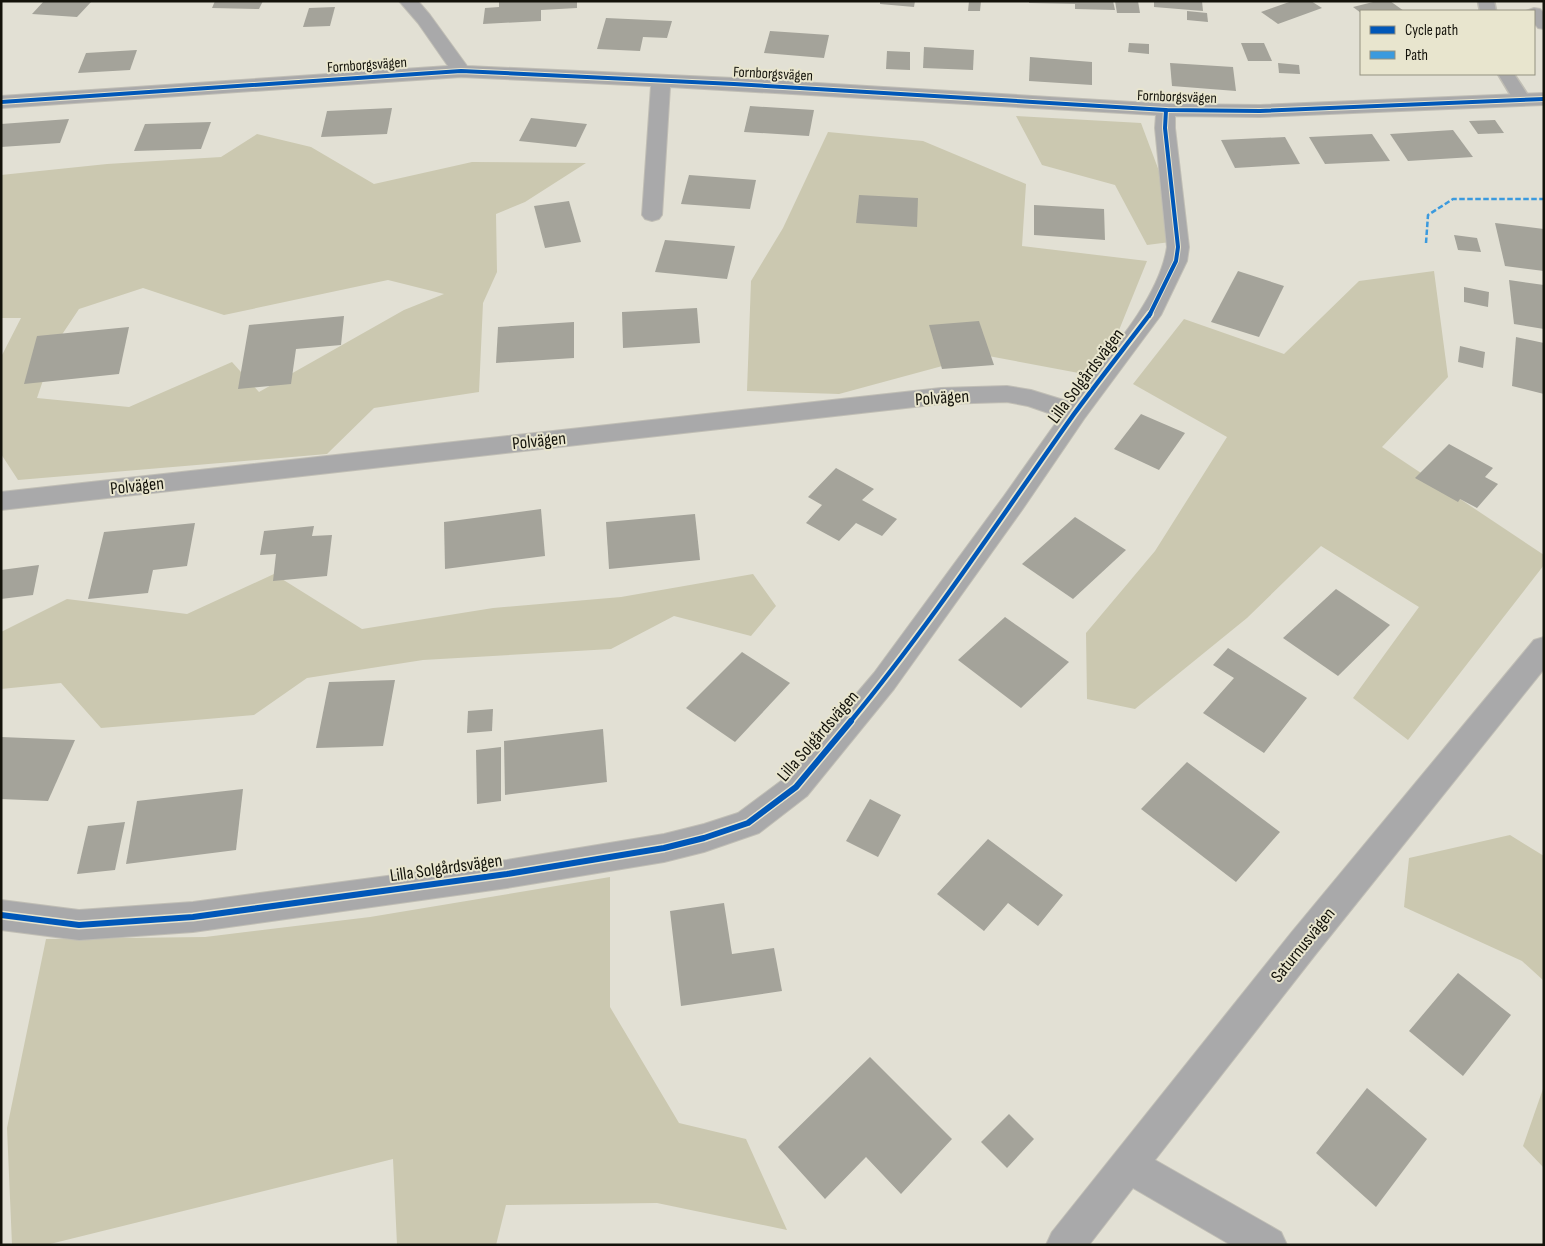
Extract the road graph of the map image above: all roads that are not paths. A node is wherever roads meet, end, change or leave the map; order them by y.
1 (408, 1) edge
2 (1535, 14) edge
3 (1544, 24) edge
4 (461, 71) junction
5 (1507, 75) edge
6 (661, 82) junction
7 (1544, 99) edge
8 (1522, 100) junction
9 (1, 102) edge
10 (1166, 110) junction
11 (652, 216) dead end
12 (1075, 413) junction
13 (1, 501) edge
14 (1544, 648) edge
15 (1, 916) edge
16 (1128, 1165) junction
17 (1065, 1245) edge
18 (1268, 1245) edge

1 - 4 street
2 - 3 street
4 - 6 street, Fornborgsvägen
4 - 9 street, Fornborgsvägen
5 - 8 lane
6 - 10 street, Fornborgsvägen
6 - 11 street
7 - 8 street, Fornborgsvägen
8 - 10 street, Fornborgsvägen
10 - 12 street, Lilla Solgårdsvägen
12 - 13 street, Polvägen
12 - 15 street, Lilla Solgårdsvägen
14 - 16 street, Saturnusvägen
16 - 17 street, Saturnusvägen
16 - 18 street

